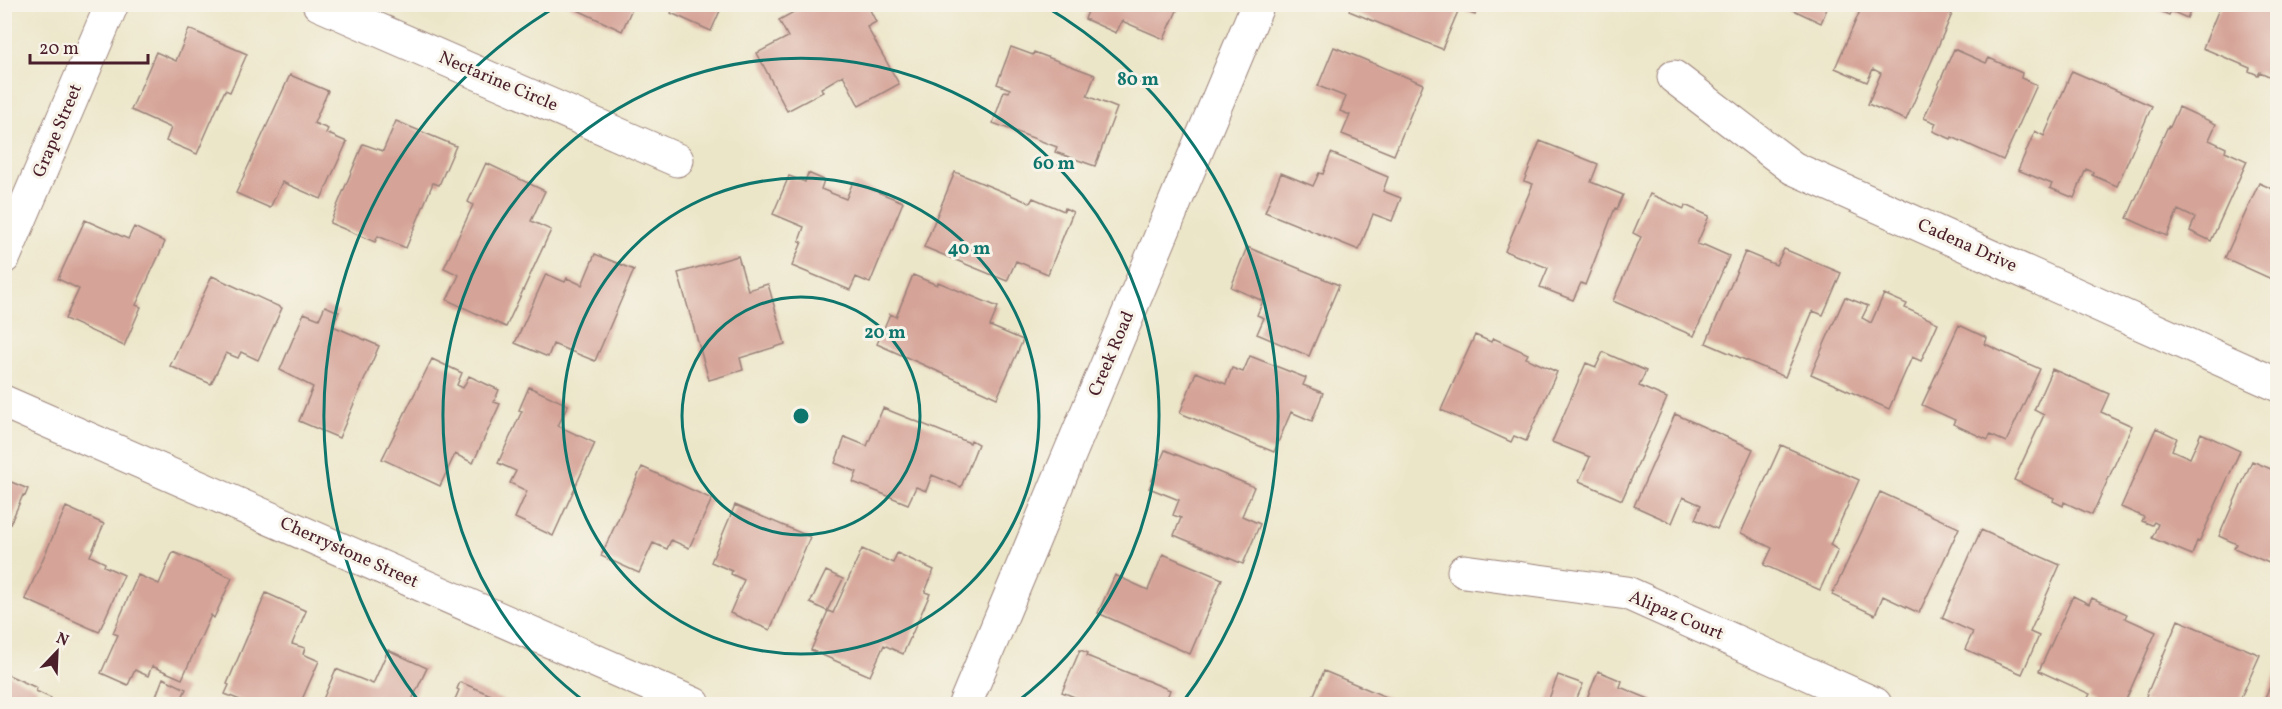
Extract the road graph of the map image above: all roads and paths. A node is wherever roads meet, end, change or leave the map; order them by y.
1 (112, 4) edge
2 (319, 4) edge
3 (1258, 4) edge
4 (1674, 77) dead end
5 (676, 160) dead end
6 (4, 257) edge
7 (2277, 385) edge
8 (4, 402) edge
9 (1464, 571) dead end
10 (694, 705) edge
11 (965, 705) edge
12 (1875, 705) edge

1 - 6 street, Grape Street
2 - 5 street, Nectarine Circle
3 - 11 street, Creek Road
4 - 7 street, Cadena Drive
8 - 10 street, Cherrystone Street
9 - 12 street, Alipaz Court

